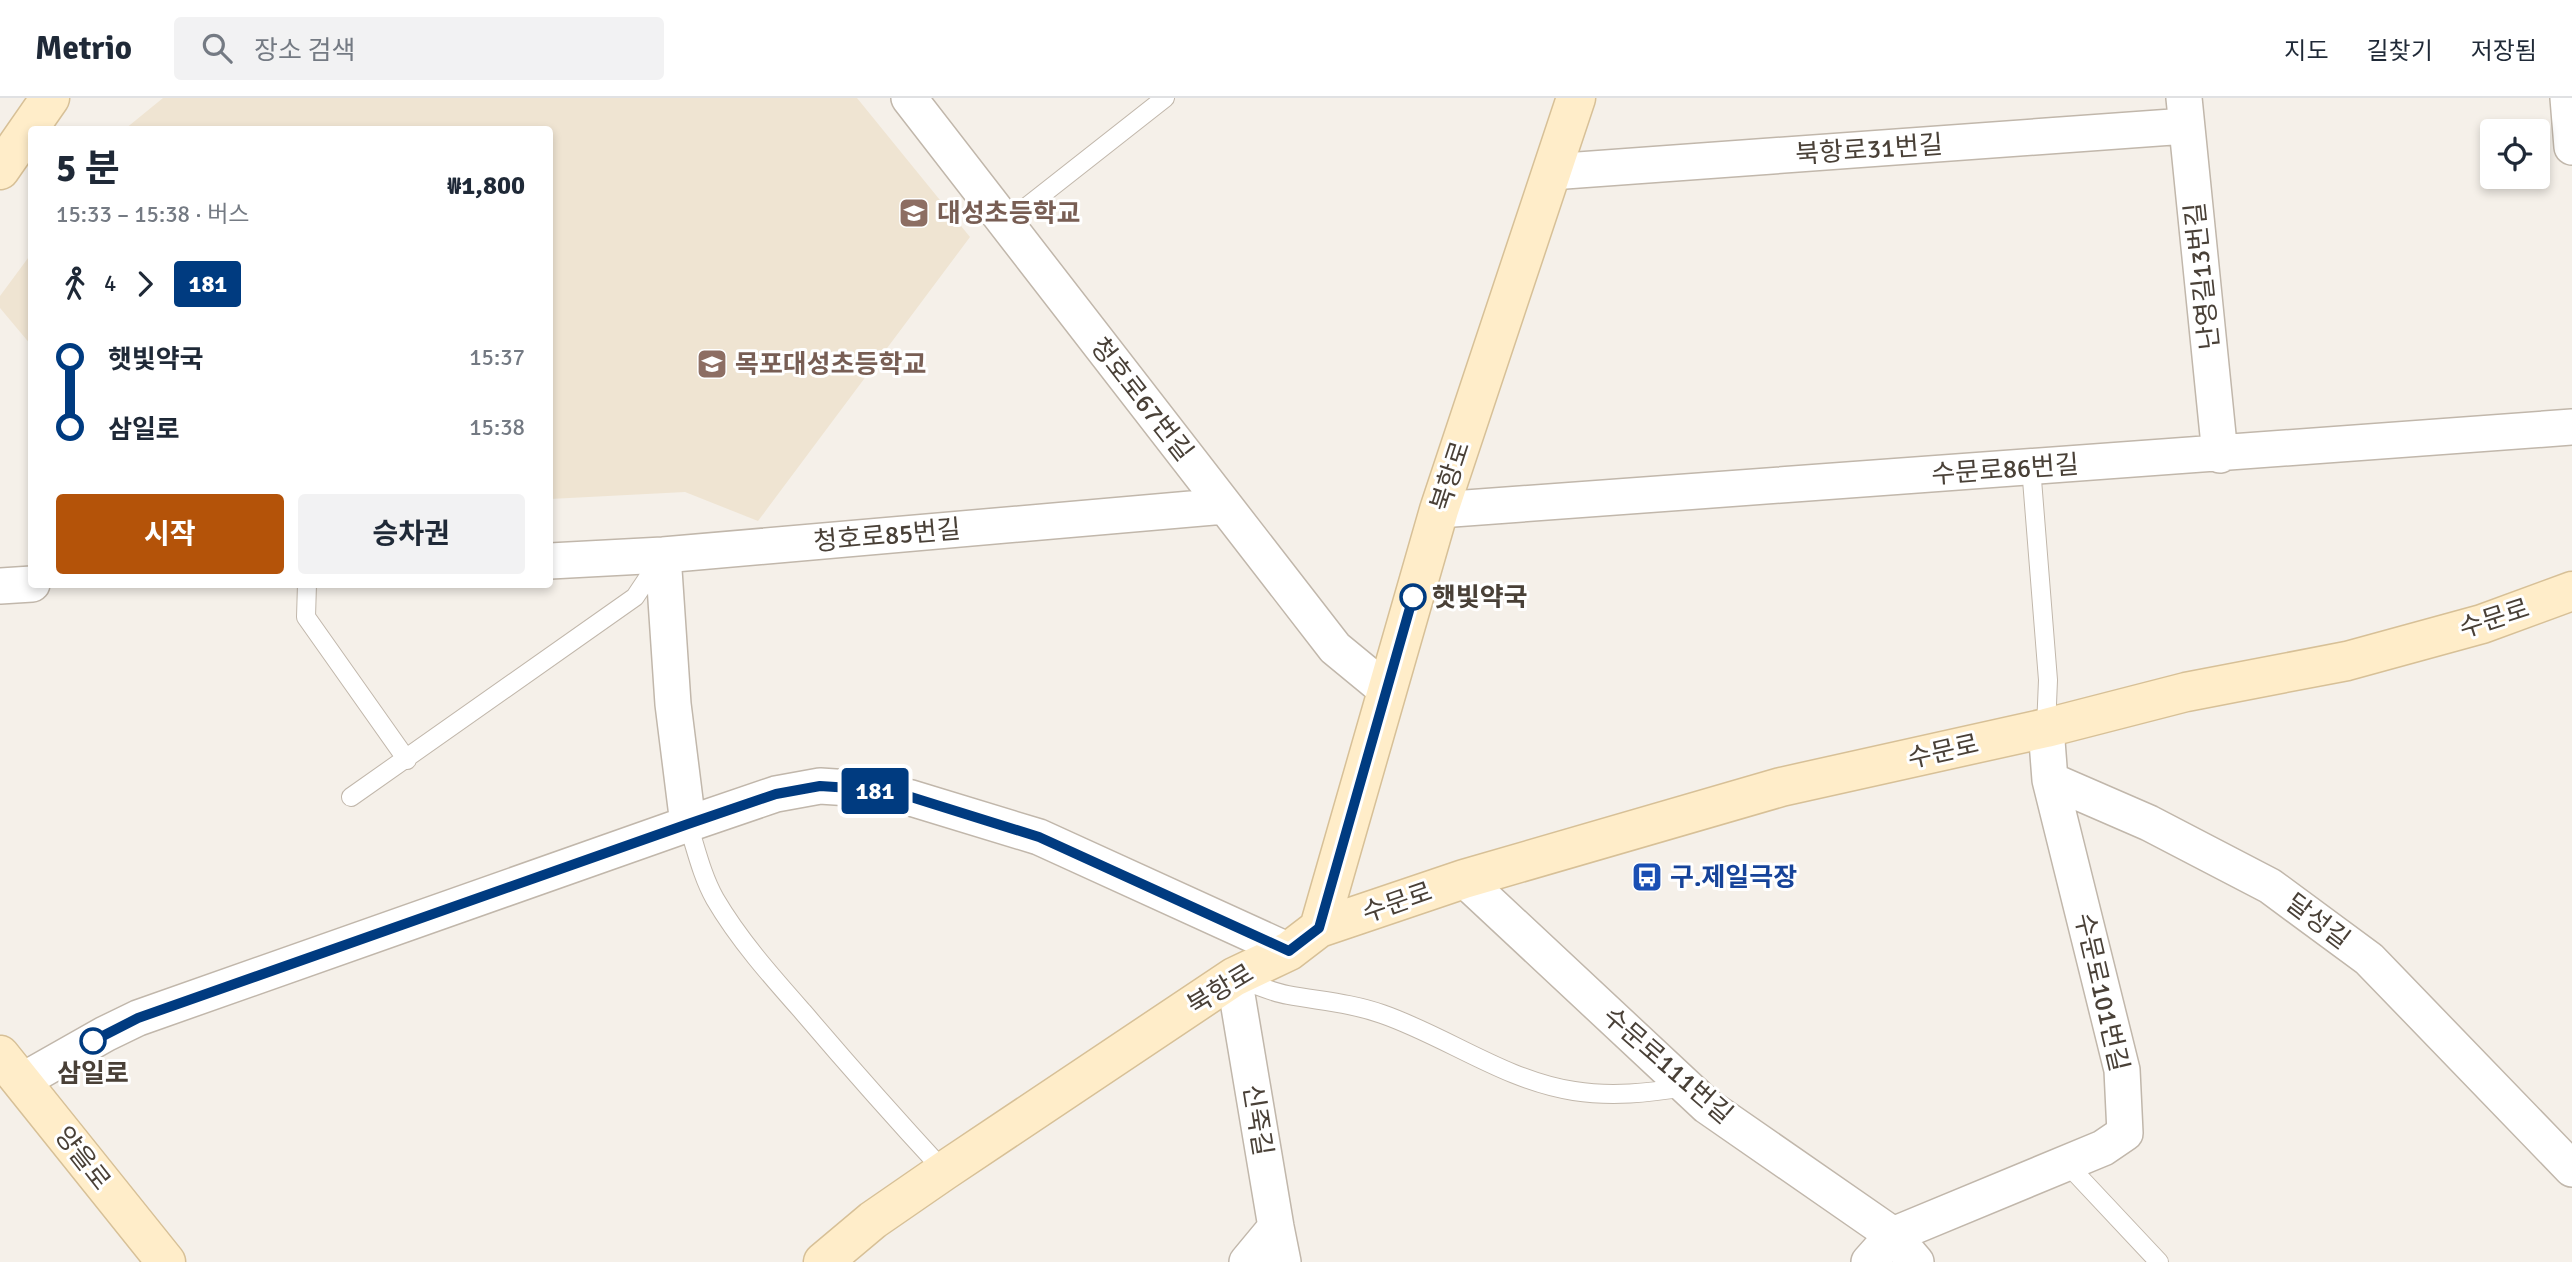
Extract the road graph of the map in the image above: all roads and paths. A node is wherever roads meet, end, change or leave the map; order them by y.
1 (50, 98) edge
2 (909, 98) edge
3 (1165, 98) edge
4 (1576, 98) edge
5 (2568, 98) edge
6 (2185, 112) edge
7 (31, 126) edge
8 (28, 130) edge
9 (2572, 148) edge
10 (0, 170) edge
11 (1551, 172) junction
12 (1006, 223) junction
13 (2572, 427) edge
14 (2220, 455) junction
15 (2031, 467) junction
16 (1225, 506) junction
17 (1439, 510) junction
18 (663, 555) junction
19 (553, 561) edge
20 (28, 584) edge
21 (0, 586) edge
22 (307, 588) edge
23 (2572, 591) edge
24 (1386, 690) junction
25 (2046, 728) junction
26 (407, 760) junction
27 (2050, 780) junction
28 (351, 797) dead end
29 (688, 824) junction
30 (1464, 879) junction
31 (1304, 939) junction
32 (1234, 977) junction
33 (7, 1077) edge
34 (1686, 1087) junction
35 (2067, 1164) junction
36 (2572, 1169) edge
37 (944, 1171) junction
38 (1276, 1227) junction
39 (1893, 1235) junction
40 (166, 1262) edge
41 (823, 1262) edge
42 (1247, 1262) edge
43 (1283, 1262) edge
44 (1870, 1262) edge
45 (1916, 1262) edge
46 (2159, 1262) edge

1 - 7 street
2 - 12 street, 청호로67번길
3 - 12 lane
4 - 11 street, 북항로
5 - 9 street
6 - 11 street, 북항로31번길
6 - 14 street, 난영길13번길
8 - 10 street
11 - 17 street, 북항로
12 - 16 street, 청호로67번길
13 - 14 street, 수문로86번길
14 - 15 street, 수문로86번길
15 - 17 street, 수문로86번길
15 - 25 lane
16 - 18 street, 청호로85번길
16 - 24 street, 청호로67번길
17 - 24 street, 북항로
18 - 19 street, 청호로85번길
18 - 26 lane
18 - 29 street
20 - 21 street
22 - 26 lane
23 - 25 street, 수문로
24 - 31 street, 북항로
25 - 27 street
25 - 30 street, 수문로
26 - 28 lane
27 - 35 street, 수문로101번길
27 - 36 street, 달성길
29 - 31 street
29 - 33 street
29 - 37 lane
30 - 31 street, 수문로
30 - 34 street, 수문로111번길
31 - 32 street, 북항로
32 - 34 lane
32 - 37 street, 북항로
32 - 38 street, 신죽길
33 - 40 street, 양을로
34 - 39 street, 수문로111번길
35 - 39 street
35 - 46 lane
37 - 41 street, 북항로
38 - 42 street
38 - 43 street, 신죽길
39 - 44 street
39 - 45 street, 수문로111번길

